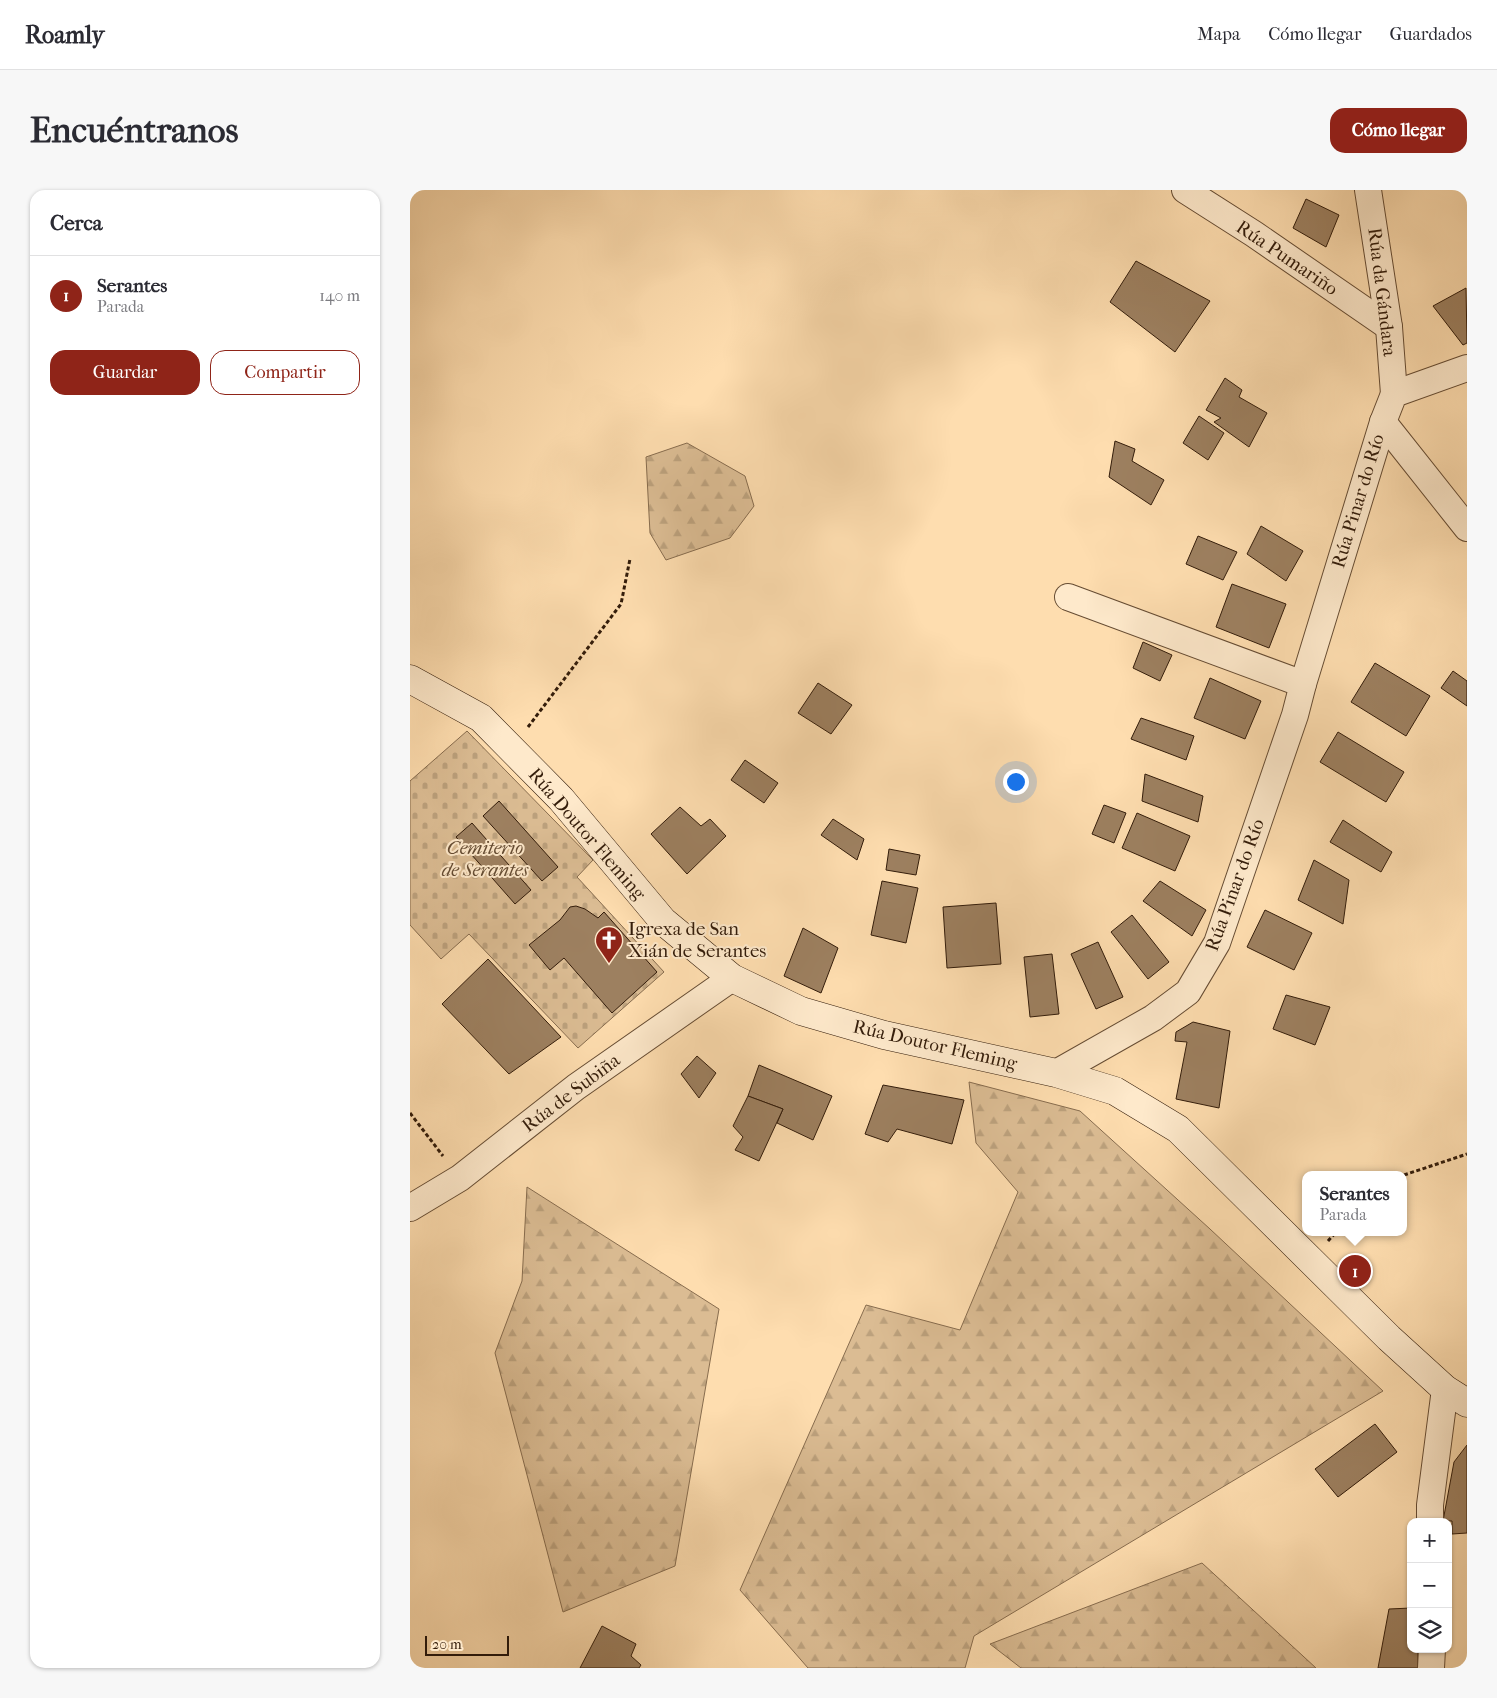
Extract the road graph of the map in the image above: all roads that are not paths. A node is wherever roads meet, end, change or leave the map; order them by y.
1 (1185, 190) edge
2 (1368, 190) edge
3 (1389, 327) junction
4 (1467, 368) edge
5 (1394, 394) junction
6 (1383, 422) junction
7 (1467, 528) edge
8 (1068, 597) dead end
9 (410, 679) edge
10 (1303, 684) junction
11 (732, 978) junction
12 (1056, 1072) junction
13 (410, 1208) edge
14 (1456, 1396) edge
15 (1430, 1518) edge
16 (1432, 1653) edge
17 (1431, 1668) edge

1 - 3 street, Rúa Pumariño
2 - 3 street, Rúa da Gándara
3 - 5 street, Rúa da Gándara
4 - 5 street
5 - 6 street, Rúa Pinar do Río
6 - 7 street
6 - 10 street, Rúa Pinar do Río
8 - 10 street
9 - 11 main road, Rúa Doutor Fleming
10 - 12 street, Rúa Pinar do Río
11 - 12 main road, Rúa Doutor Fleming
11 - 13 street, Rúa de Subiña
12 - 14 main road, Rúa Doutor Fleming
14 - 15 street
16 - 17 street

